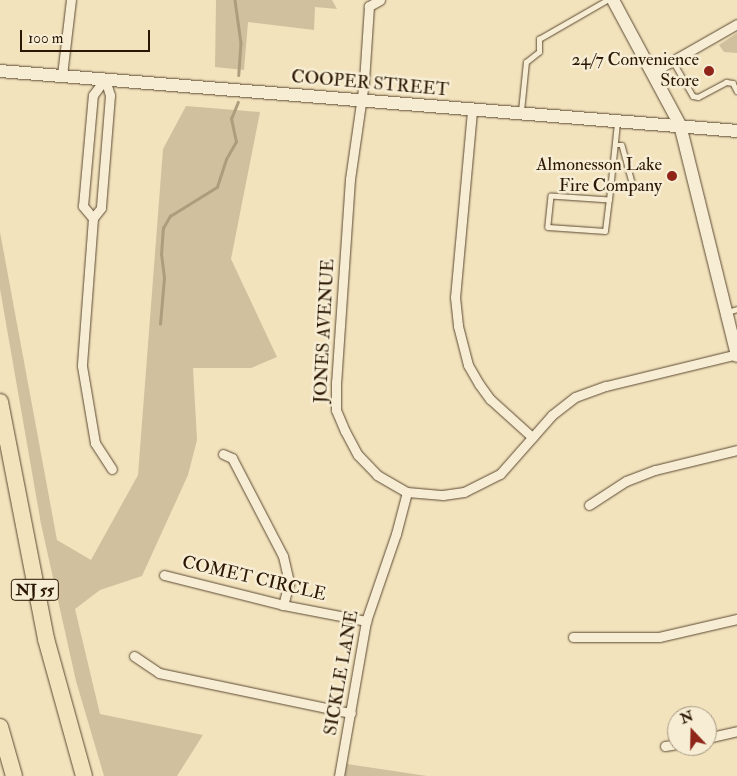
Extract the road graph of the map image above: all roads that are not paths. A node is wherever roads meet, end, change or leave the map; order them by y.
1 (70, 0) edge
2 (380, 0) edge
3 (607, 0) edge
4 (613, 0) edge
5 (737, 24) edge
6 (673, 61) junction
7 (0, 71) edge
8 (653, 72) junction
9 (62, 75) junction
10 (105, 79) junction
11 (737, 91) edge
12 (360, 100) junction
13 (472, 111) junction
14 (521, 114) junction
15 (617, 120) junction
16 (680, 125) junction
17 (737, 131) edge
18 (614, 145) junction
19 (632, 182) dead end
20 (609, 200) junction
21 (93, 218) junction
22 (732, 311) edge
23 (737, 355) edge
24 (0, 402) edge
25 (532, 437) junction
26 (737, 450) edge
27 (224, 454) dead end
28 (112, 469) dead end
29 (407, 492) junction
30 (589, 505) dead end
31 (164, 575) dead end
32 (282, 605) junction
33 (737, 619) edge
34 (366, 621) junction
35 (573, 636) dead end
36 (134, 656) dead end
37 (351, 713) junction
38 (0, 728) edge
39 (737, 731) edge
40 (717, 736) edge
41 (664, 746) dead end
42 (667, 746) edge
43 (14, 776) edge
44 (84, 776) edge
45 (339, 776) edge

1 - 9 street
2 - 12 street, JONES AVENUE
3 - 14 lane
4 - 8 main road
5 - 6 street
6 - 8 street
6 - 11 lane
7 - 9 main road, COOPER STREET
8 - 16 main road
9 - 10 main road, COOPER STREET
10 - 12 main road, COOPER STREET
10 - 21 street
10 - 21 street
12 - 13 main road, COOPER STREET
12 - 29 street, JONES AVENUE
13 - 14 main road, COOPER STREET
13 - 25 street
14 - 15 main road, COOPER STREET
15 - 16 main road, COOPER STREET
15 - 18 lane
16 - 17 main road, COOPER STREET
16 - 22 main road
18 - 19 lane
18 - 20 lane
20 - 20 lane
21 - 28 street
22 - 23 main road
23 - 25 street, JONES AVENUE
24 - 44 highway, NJ 55
25 - 29 street, JONES AVENUE
26 - 30 street
27 - 32 street
29 - 34 street, SICKLE LANE
31 - 32 street, COMET CIRCLE
32 - 34 street, COMET CIRCLE
33 - 35 street
34 - 37 street, SICKLE LANE
36 - 37 street
37 - 45 street, SICKLE LANE
38 - 43 highway
39 - 40 street
41 - 42 street

